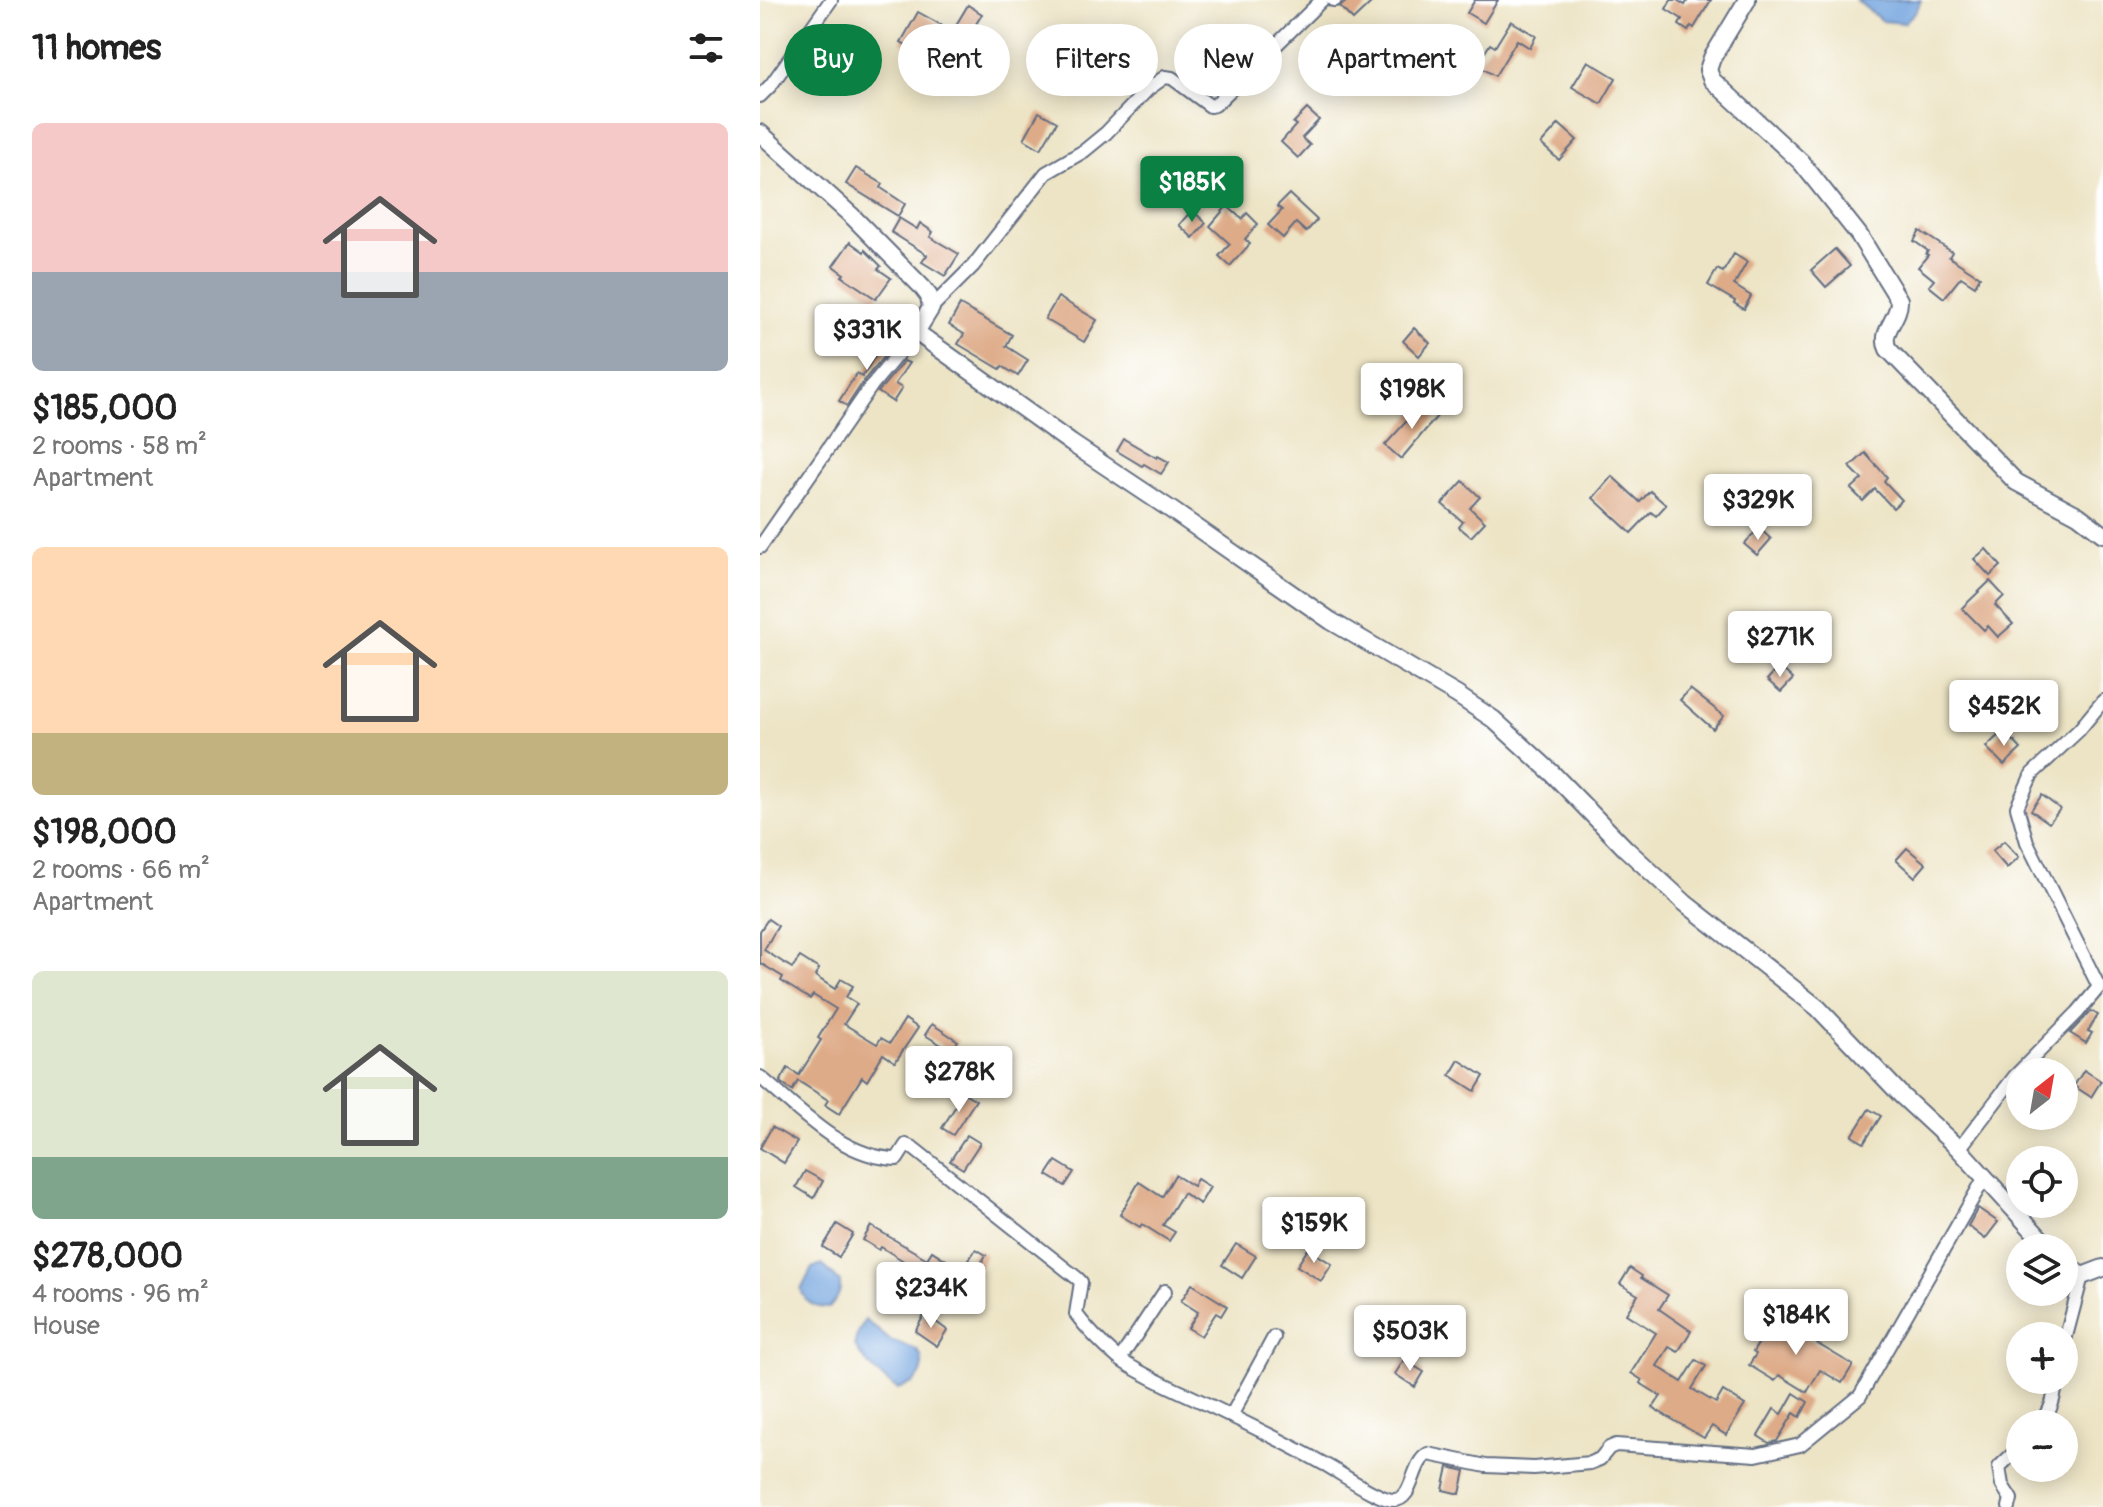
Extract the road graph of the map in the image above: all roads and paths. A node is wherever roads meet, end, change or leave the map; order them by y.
1 (831, 0) edge
2 (1322, 0) edge
3 (1747, 0) edge
4 (760, 96) edge
5 (760, 133) edge
6 (931, 308) junction
7 (916, 332) junction
8 (2103, 534) edge
9 (760, 547) edge
10 (2103, 701) edge
11 (760, 1077) edge
12 (1959, 1149) junction
13 (1985, 1177) junction
14 (2036, 1234) edge
15 (2103, 1268) edge
16 (2078, 1273) edge
17 (2082, 1276) junction
18 (1165, 1291) dead end
19 (2070, 1322) edge
20 (1274, 1337) dead end
21 (1120, 1359) junction
22 (1231, 1416) junction
23 (2006, 1460) edge
24 (2009, 1507) edge

1 - 4 street
2 - 6 street
3 - 8 street
5 - 6 street
6 - 7 street
7 - 9 street
7 - 12 street
10 - 12 street
11 - 21 street
12 - 13 street
13 - 14 street
13 - 22 street
15 - 17 street
16 - 17 street
17 - 19 street
18 - 21 street
20 - 22 street
21 - 22 street
23 - 24 street

